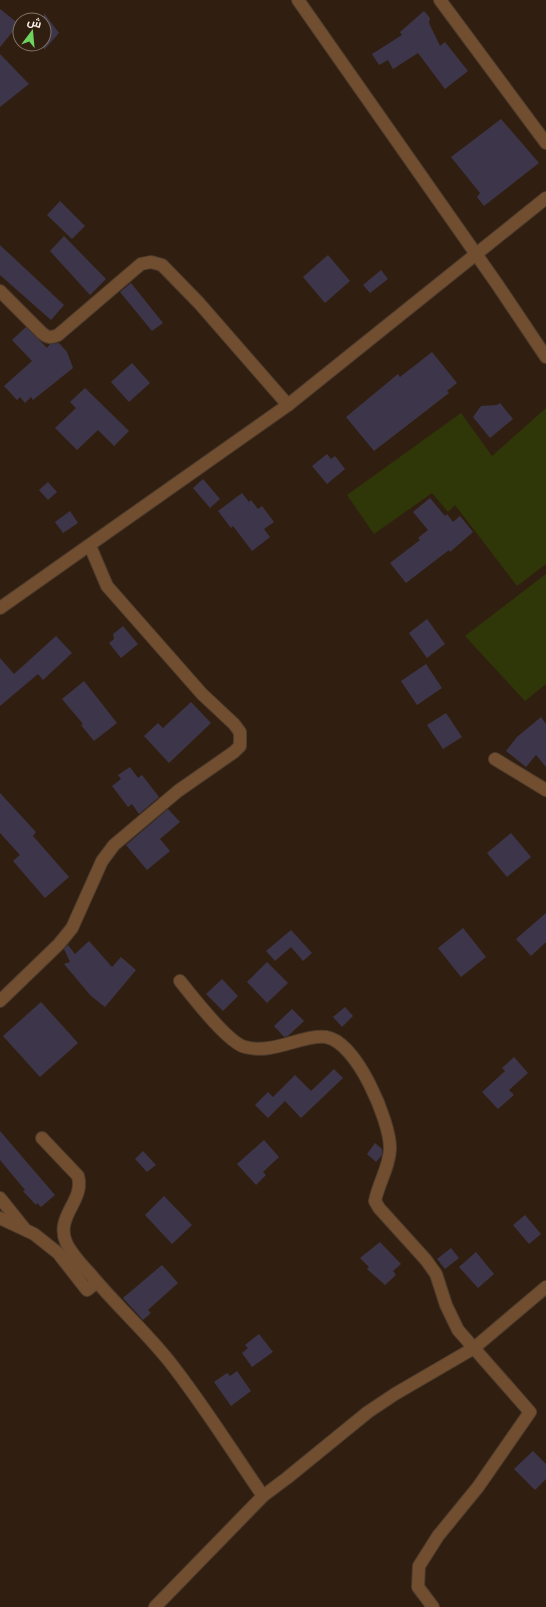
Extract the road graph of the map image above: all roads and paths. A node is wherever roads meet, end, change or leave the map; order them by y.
1 (298, 0) edge
2 (440, 0) edge
3 (546, 143) edge
4 (546, 198) edge
5 (476, 256) junction
6 (0, 291) edge
7 (546, 358) edge
8 (288, 405) junction
9 (90, 546) junction
10 (0, 608) edge
11 (495, 759) dead end
12 (546, 790) edge
13 (180, 981) dead end
14 (0, 1000) edge
15 (42, 1138) dead end
16 (0, 1198) edge
17 (0, 1218) edge
18 (26, 1230) junction
19 (97, 1282) junction
20 (546, 1287) edge
21 (474, 1348) junction
22 (263, 1496) junction
23 (155, 1607) edge
24 (433, 1607) edge

1 - 5 street
2 - 3 street
4 - 5 street
5 - 7 street
5 - 8 street
6 - 8 street
8 - 9 street
9 - 10 street
9 - 14 street
11 - 12 street
13 - 21 street
15 - 19 street
16 - 18 street
17 - 18 street
18 - 19 street
19 - 22 street
20 - 21 street
21 - 22 street
21 - 24 street
22 - 23 street

